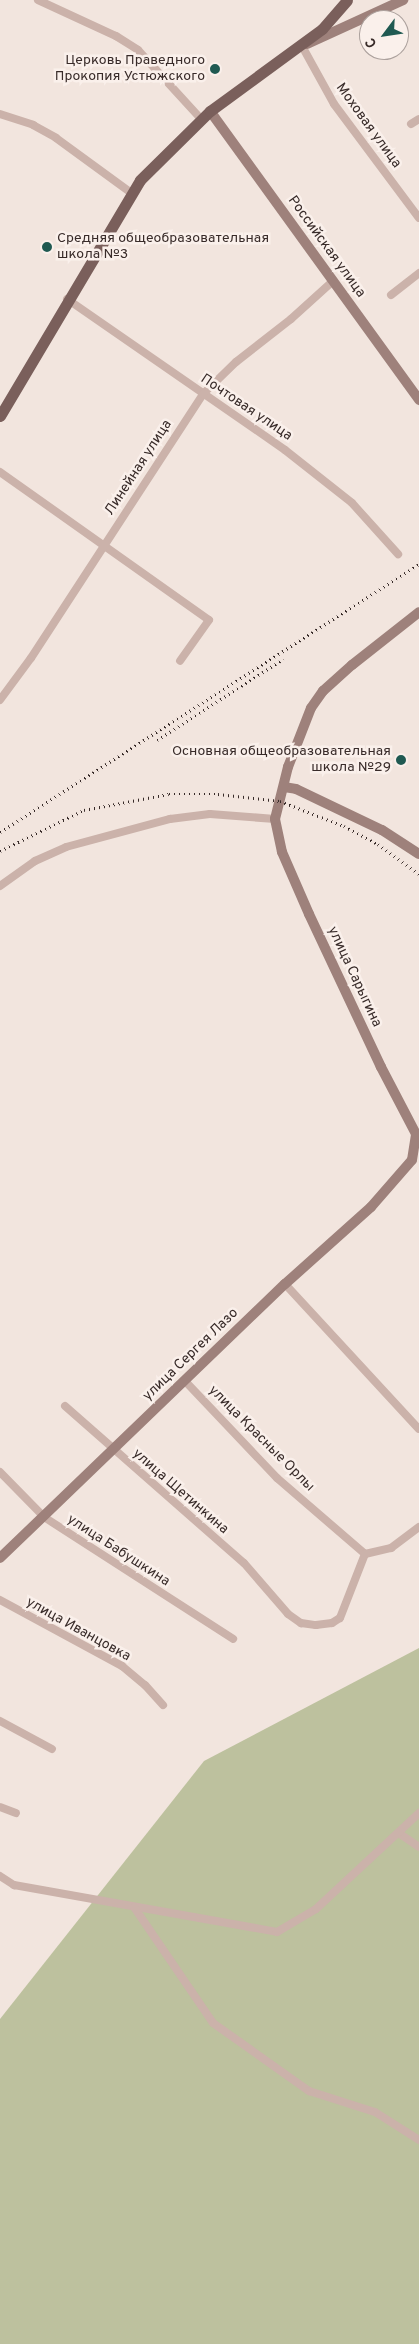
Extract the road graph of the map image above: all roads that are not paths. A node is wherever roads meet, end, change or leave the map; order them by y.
1 (38, 0) edge
2 (347, 0) edge
3 (404, 0) edge
4 (302, 46) junction
5 (210, 111) junction
6 (0, 114) edge
7 (201, 119) junction
8 (419, 119) edge
9 (411, 124) dead end
10 (130, 192) junction
11 (419, 218) edge
12 (419, 273) edge
13 (334, 281) junction
14 (391, 296) dead end
15 (67, 299) junction
16 (203, 394) junction
17 (419, 400) edge
18 (0, 416) edge
19 (0, 472) edge
20 (104, 545) junction
21 (398, 554) dead end
22 (419, 612) edge
23 (180, 661) dead end
24 (0, 700) edge
25 (284, 787) junction
26 (275, 819) junction
27 (419, 854) edge
28 (0, 886) edge
29 (403, 1173) joint
30 (285, 1284) junction
31 (185, 1381) junction
32 (65, 1406) dead end
33 (419, 1429) edge
34 (112, 1450) junction
35 (0, 1472) edge
36 (44, 1517) junction
37 (419, 1528) edge
38 (365, 1554) junction
39 (0, 1558) edge
40 (0, 1600) edge
41 (233, 1639) dead end
42 (163, 1706) dead end
43 (0, 1721) edge
44 (52, 1749) dead end
45 (0, 1807) edge
46 (419, 1813) edge
47 (16, 1814) dead end
48 (400, 1834) junction
49 (419, 1847) edge
50 (0, 1876) edge
51 (134, 1907) junction
52 (419, 2140) edge

1 - 7 street
2 - 4 main road
3 - 4 main road
4 - 5 main road
4 - 11 street, Моховая улица
5 - 7 main road
5 - 13 main road, Российская улица
6 - 10 street
7 - 10 main road
8 - 9 street
10 - 15 main road
12 - 14 street
13 - 16 street, Линейная улица
13 - 17 main road, Российская улица
15 - 16 street, Почтовая улица
15 - 18 main road
16 - 20 street, Линейная улица
16 - 21 street, Почтовая улица
19 - 20 street
20 - 23 street
20 - 24 street, Линейная улица
22 - 25 main road, улица Сарыгина
25 - 26 main road, улица Сарыгина
25 - 27 main road
26 - 28 street
26 - 29 main road, улица Сарыгина
29 - 30 main road, улица Сергея Лазо
30 - 31 main road, улица Сергея Лазо
30 - 33 street
31 - 34 main road, улица Сергея Лазо
31 - 38 street, улица Красные Орлы
32 - 34 street, улица Щетинкина
34 - 36 main road, улица Сергея Лазо
34 - 38 street, улица Щетинкина
35 - 36 street, улица Бабушкина
36 - 39 main road, улица Сергея Лазо
36 - 41 street, улица Бабушкина
37 - 38 street
40 - 42 street, улица Иванцовка
43 - 44 street
45 - 47 street
46 - 48 street
48 - 49 street
48 - 51 street
50 - 51 street
51 - 52 street

